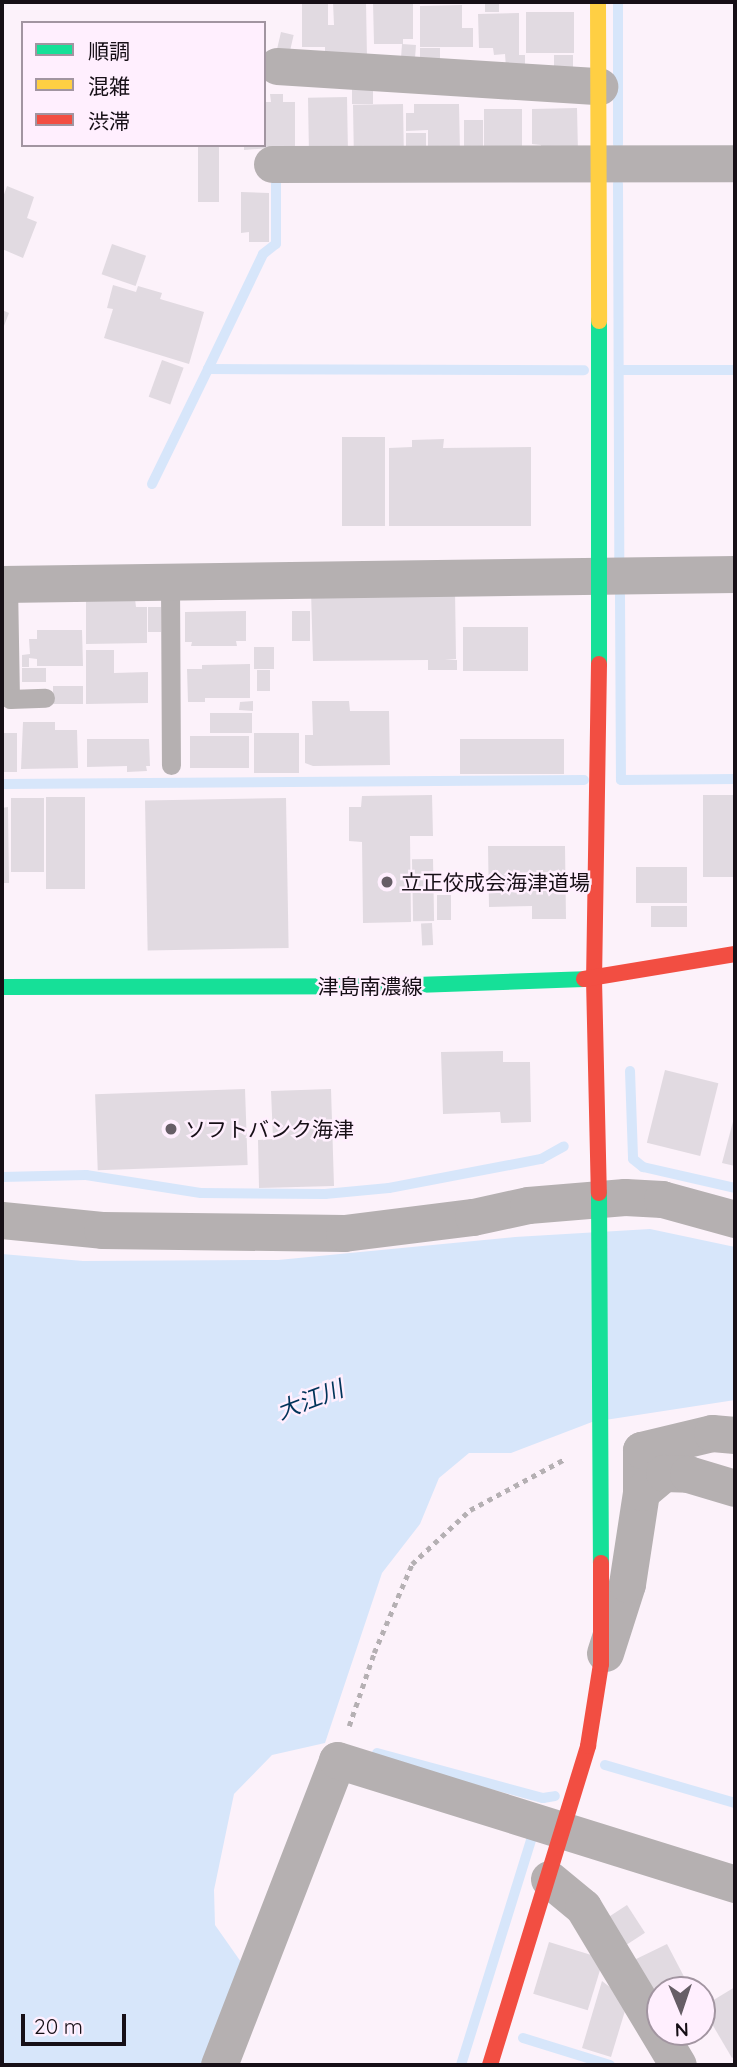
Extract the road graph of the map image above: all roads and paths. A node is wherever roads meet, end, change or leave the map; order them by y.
1 (598, 2) edge
2 (277, 66) dead end
3 (599, 86) junction
4 (735, 163) edge
5 (272, 164) dead end
6 (599, 164) junction
7 (600, 575) junction
8 (735, 575) edge
9 (170, 583) junction
10 (5, 584) edge
11 (45, 698) dead end
12 (171, 765) dead end
13 (735, 954) edge
14 (594, 979) junction
15 (2, 987) edge
16 (598, 1206) junction
17 (735, 1219) edge
18 (2, 1220) edge
19 (735, 1435) edge
20 (567, 1458) dead end
21 (735, 1488) edge
22 (640, 1492) junction
23 (601, 1664) junction
24 (337, 1760) junction
25 (563, 1830) junction
26 (549, 1879) junction
27 (735, 1884) edge
28 (219, 2065) edge
29 (490, 2065) edge
30 (678, 2065) edge

1 - 3 street
2 - 3 street
3 - 6 street
4 - 6 street
5 - 6 street
6 - 7 street
7 - 8 street
7 - 9 street
7 - 14 street
9 - 10 street
9 - 12 lane
10 - 11 lane
13 - 14 street, 津島南濃線
14 - 15 street, 津島南濃線
14 - 16 street
16 - 17 street
16 - 18 street
16 - 23 street
19 - 22 street
20 - 24 path
21 - 22 street
22 - 23 street
23 - 25 street
24 - 25 street
24 - 28 street
25 - 26 street
25 - 27 street
26 - 29 street
26 - 30 street

